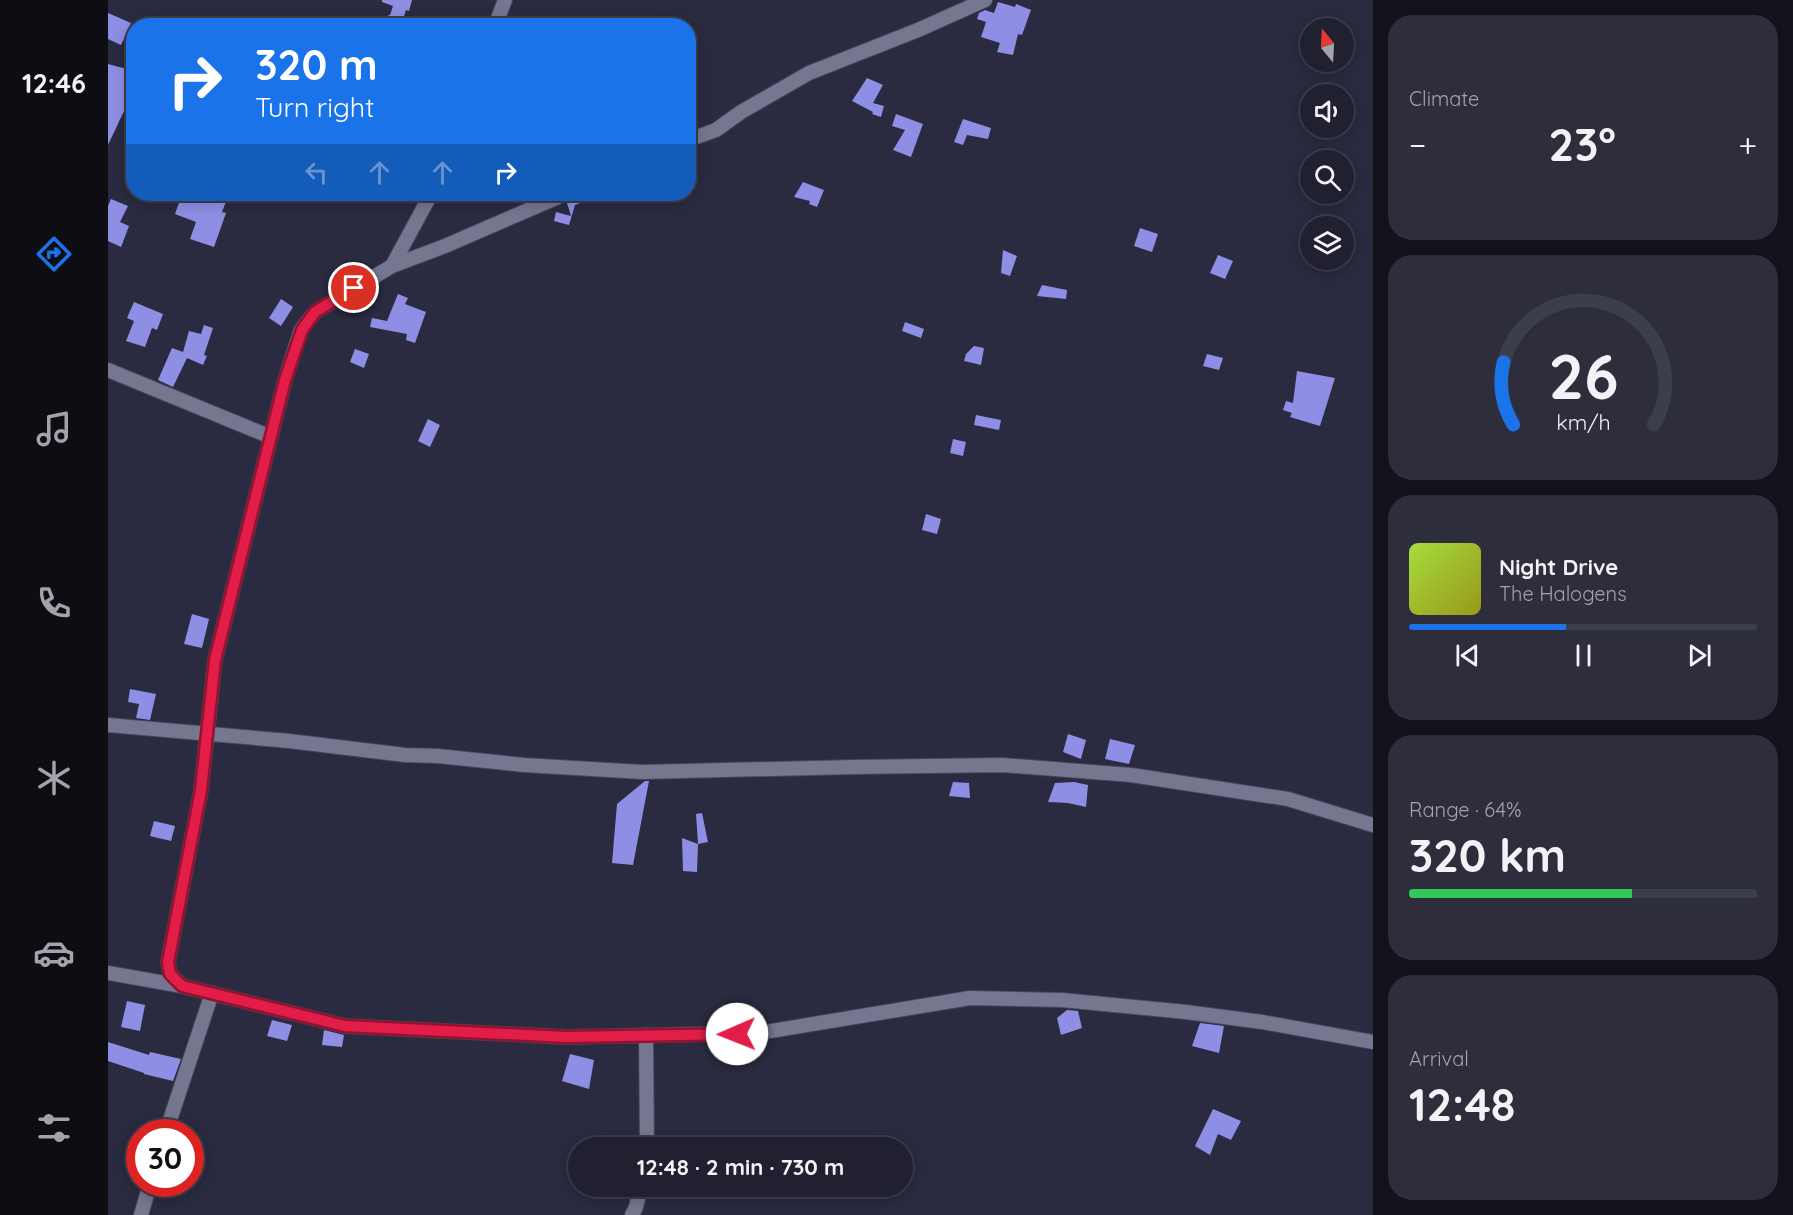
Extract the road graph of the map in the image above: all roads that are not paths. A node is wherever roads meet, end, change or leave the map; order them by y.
1 (505, 0) edge
2 (985, 0) edge
3 (498, 18) edge
4 (696, 137) edge
5 (427, 201) edge
6 (549, 201) edge
7 (392, 266) junction
8 (108, 370) edge
9 (271, 437) junction
10 (108, 724) edge
11 (207, 732) junction
12 (1373, 825) edge
13 (108, 973) edge
14 (182, 986) junction
15 (212, 993) junction
16 (646, 1035) junction
17 (1373, 1042) edge
18 (170, 1119) edge
19 (647, 1137) edge
20 (146, 1197) edge
21 (638, 1197) edge
22 (141, 1215) edge
23 (632, 1215) edge

1 - 3 street
2 - 4 street
5 - 7 street
6 - 7 street
7 - 9 street
8 - 9 street
9 - 11 street
10 - 11 street
11 - 12 street
11 - 14 street
13 - 14 street
14 - 15 street
15 - 16 street
15 - 18 street
16 - 17 street
16 - 19 street
20 - 22 street
21 - 23 street

